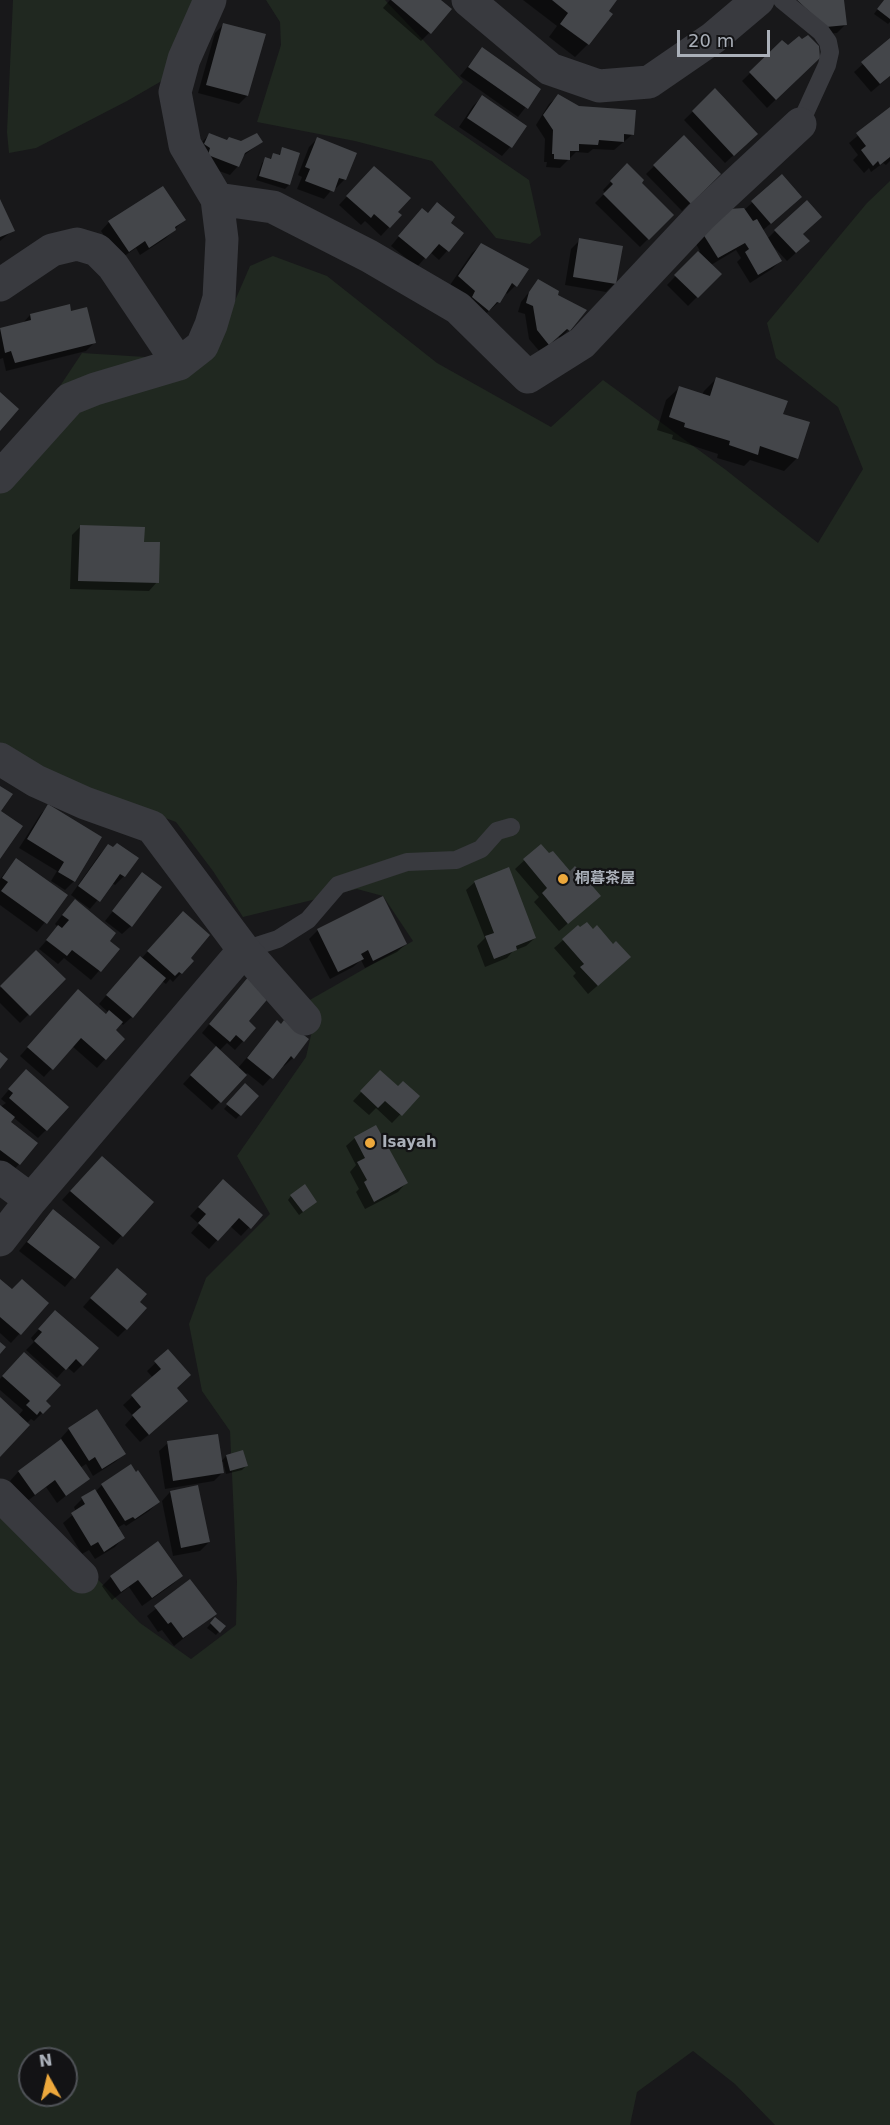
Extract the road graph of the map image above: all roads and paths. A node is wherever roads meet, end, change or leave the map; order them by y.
1 (210, 0) edge
2 (468, 0) edge
3 (758, 0) edge
4 (782, 0) edge
5 (800, 124) joint
6 (217, 199) junction
7 (0, 285) edge
8 (179, 364) junction
9 (0, 477) edge
10 (0, 759) edge
11 (511, 827) dead end
12 (244, 950) junction
13 (305, 1019) dead end
14 (0, 1178) edge
15 (31, 1200) junction
16 (0, 1240) edge
17 (0, 1495) edge
18 (82, 1577) dead end

1 - 6 street
2 - 3 street
4 - 5 lane
5 - 6 street
6 - 8 street
7 - 8 street
8 - 9 street
10 - 12 street
11 - 12 lane
12 - 13 street
12 - 15 street
14 - 15 street
15 - 16 street
17 - 18 street

